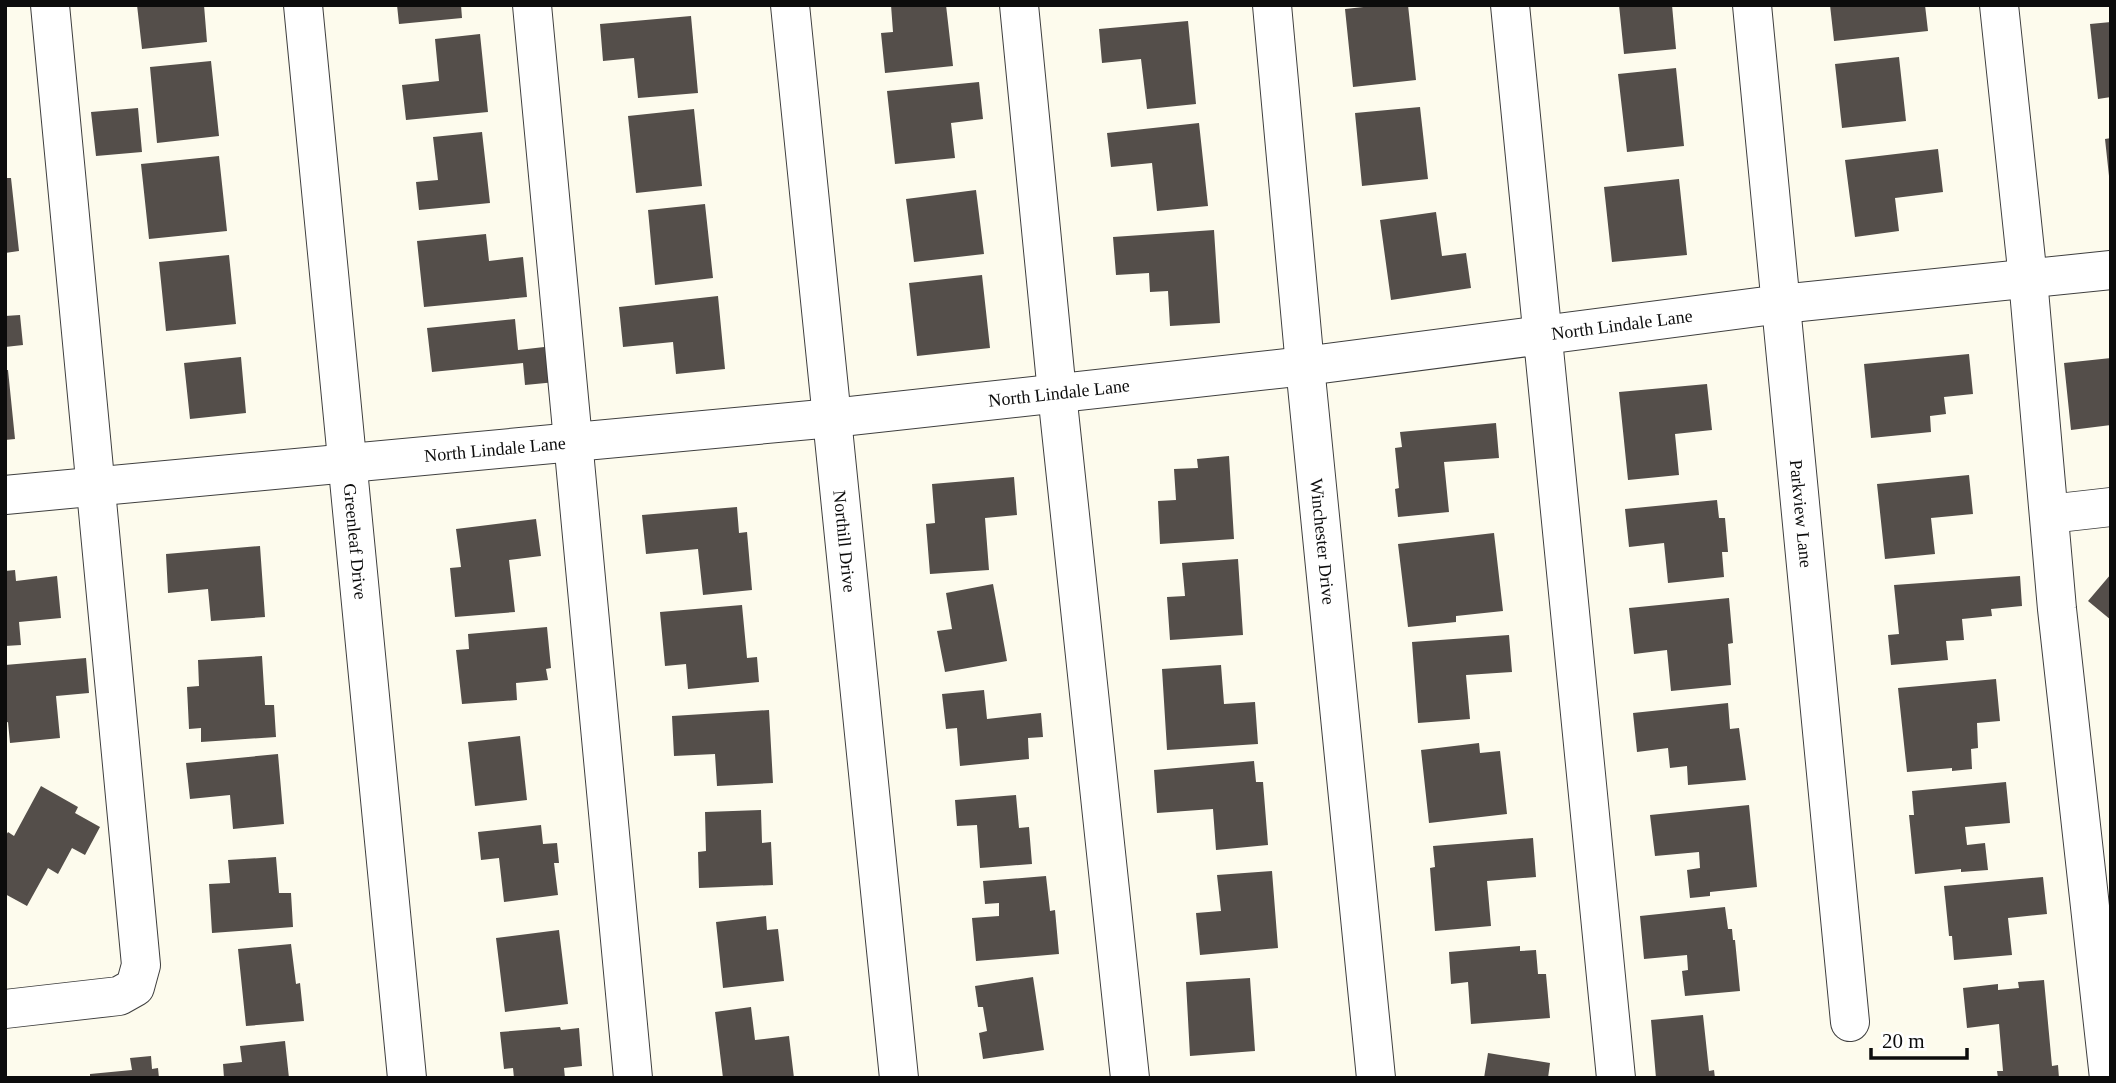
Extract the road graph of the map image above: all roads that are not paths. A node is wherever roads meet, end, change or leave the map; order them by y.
1 (50, 5) edge
2 (303, 5) edge
3 (532, 5) edge
4 (790, 5) edge
5 (1019, 5) edge
6 (1272, 5) edge
7 (1510, 5) edge
8 (1752, 5) edge
9 (1999, 5) edge
10 (2111, 270) edge
11 (2028, 278) junction
12 (1781, 304) junction
13 (1543, 335) junction
14 (1305, 366) junction
15 (1057, 393) junction
16 (832, 418) junction
17 (573, 442) junction
18 (348, 462) junction
19 (96, 487) junction
20 (5, 495) edge
21 (2111, 507) edge
22 (2049, 514) junction
23 (5, 1009) edge
24 (1850, 1022) dead end
25 (407, 1078) edge
26 (633, 1078) edge
27 (899, 1078) edge
28 (1130, 1078) edge
29 (1376, 1078) edge
30 (1616, 1078) edge
31 (2109, 1078) edge

1 - 19 street
2 - 18 street, Greenleaf Drive
3 - 17 street
4 - 16 street, Northill Drive
5 - 15 street
6 - 14 street, Winchester Drive
7 - 13 street
8 - 12 street, Parkview Lane
9 - 11 street
10 - 11 street, North Lindale Lane
11 - 12 street, North Lindale Lane
11 - 22 street
12 - 13 street, North Lindale Lane
12 - 24 street, Parkview Lane
13 - 14 street, North Lindale Lane
13 - 30 street
14 - 15 street, North Lindale Lane
14 - 29 street, Winchester Drive
15 - 16 street, North Lindale Lane
15 - 28 street
16 - 17 street, North Lindale Lane
16 - 27 street, Northill Drive
17 - 18 street, North Lindale Lane
17 - 26 street
18 - 19 street, North Lindale Lane
18 - 25 street, Greenleaf Drive
19 - 20 street, North Lindale Lane
19 - 23 street
21 - 22 street
22 - 31 street

